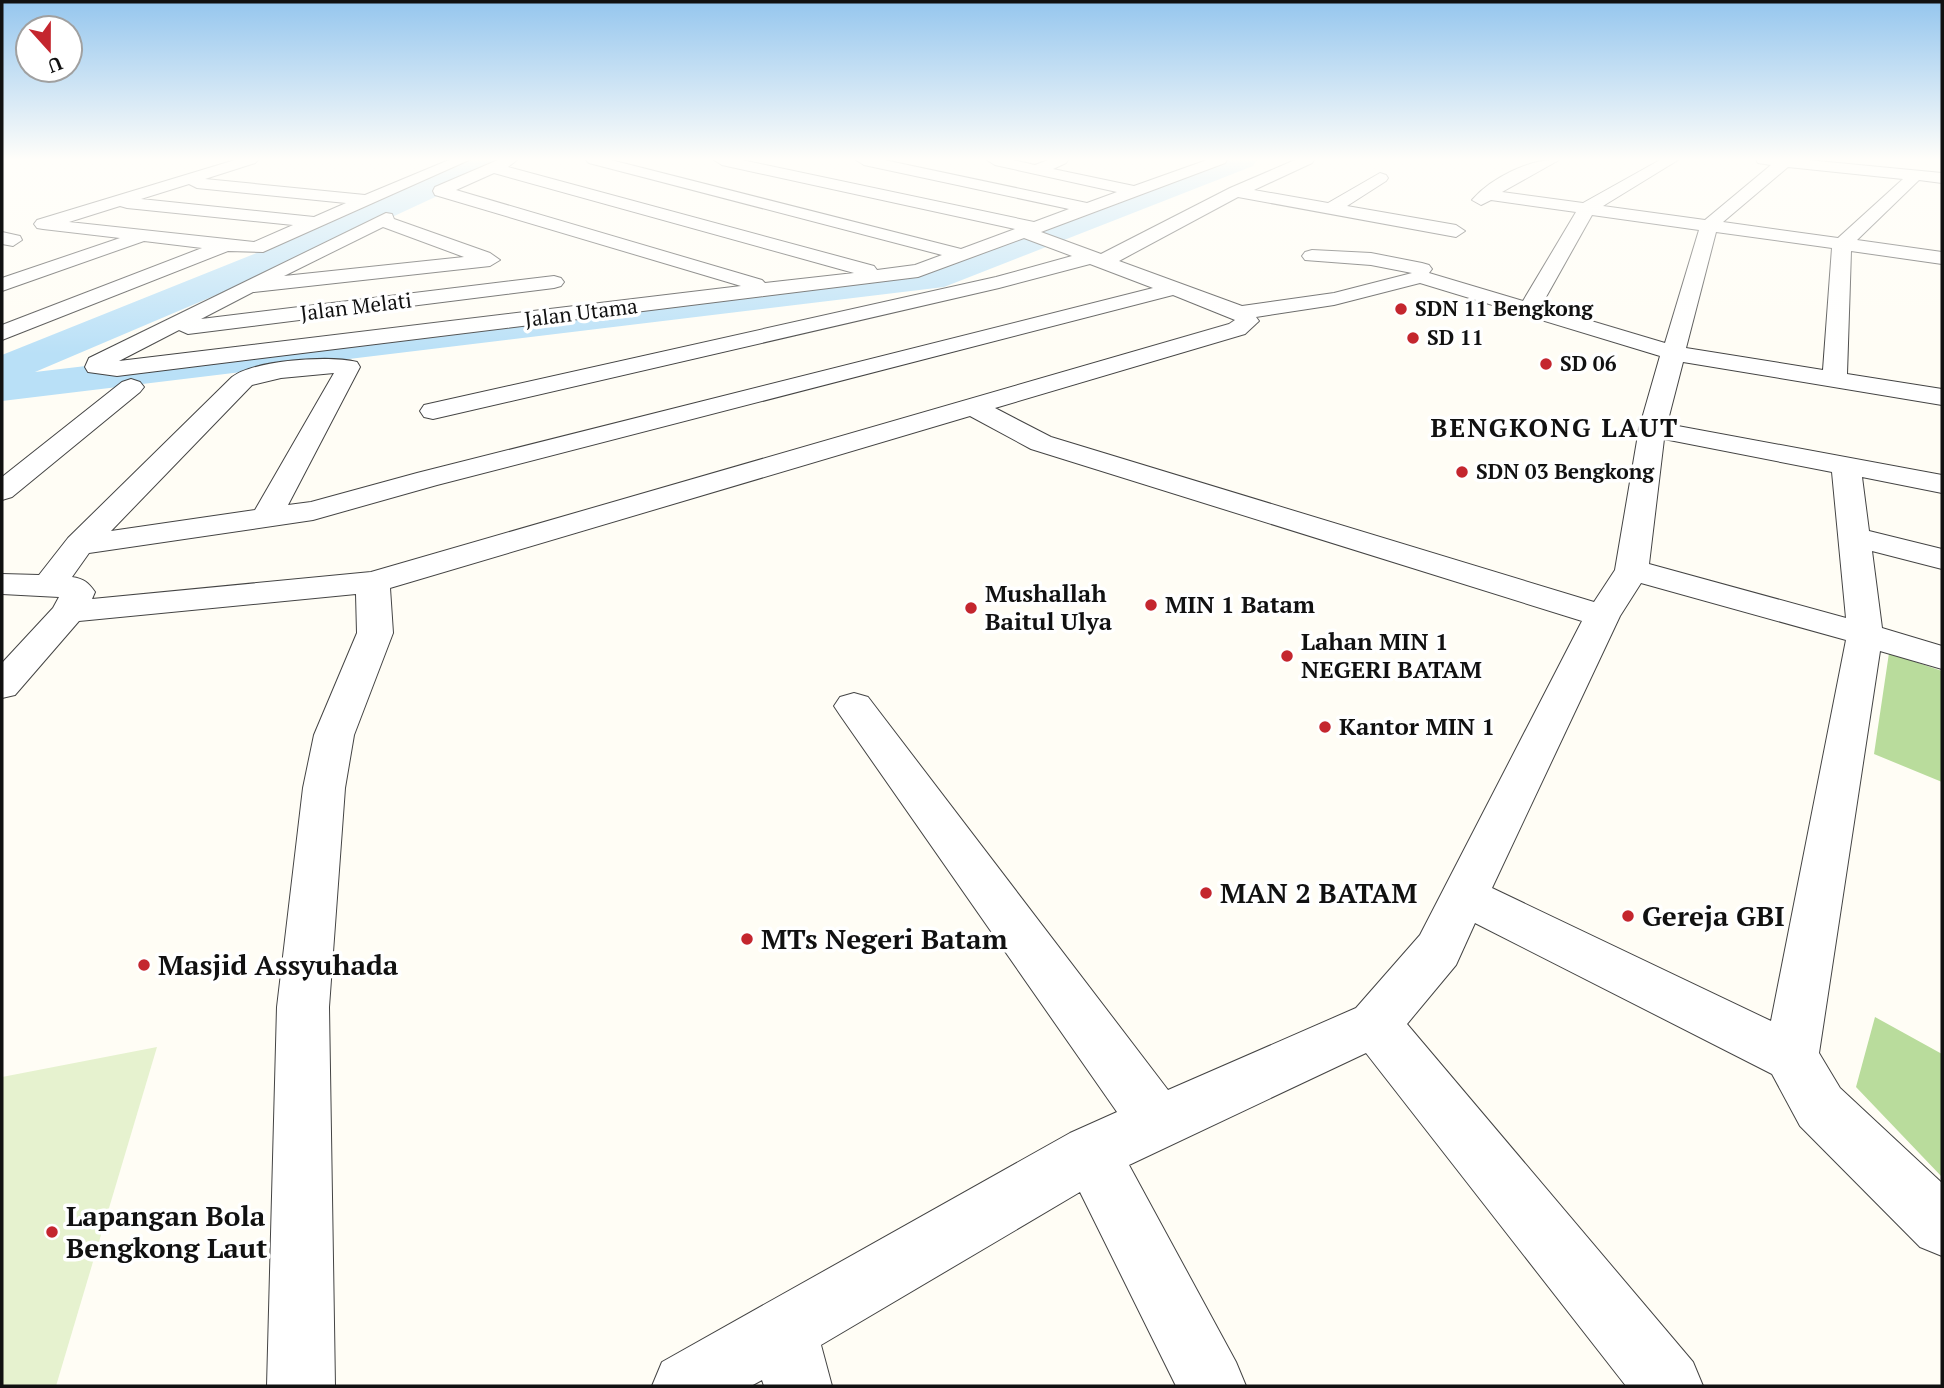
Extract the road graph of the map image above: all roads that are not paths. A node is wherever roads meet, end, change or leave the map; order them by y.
1 (50, 225) edge
2 (310, 225) edge
3 (372, 225) edge
4 (395, 225) edge
5 (544, 225) edge
6 (709, 225) edge
7 (843, 225) edge
8 (998, 225) edge
9 (1054, 225) edge
10 (1168, 225) edge
11 (1461, 225) edge
12 (1577, 225) edge
13 (1709, 225) joint
14 (1863, 225) edge
15 (1037, 234) junction
16 (144, 236) junction
17 (442, 241) junction
18 (1842, 244) junction
19 (226, 246) junction
20 (392, 246) dead end
21 (366, 249) dead end
22 (316, 254) junction
23 (963, 255) junction
24 (1312, 256) dead end
25 (1942, 258) edge
26 (1097, 259) junction
27 (1429, 263) junction
28 (503, 264) junction
29 (885, 275) junction
30 (27, 276) junction
31 (2, 285) edge
32 (248, 286) junction
33 (567, 286) junction
34 (114, 288) junction
35 (1176, 288) junction
36 (770, 289) junction
37 (634, 306) junction
38 (1529, 309) junction
39 (1240, 313) junction
40 (158, 331) junction
41 (2, 333) edge
42 (1674, 353) junction
43 (1835, 377) junction
44 (131, 387) dead end
45 (1942, 397) edge
46 (975, 408) junction
47 (433, 411) dead end
48 (1655, 418) junction
49 (1942, 460) edge
50 (1846, 464) junction
51 (1942, 484) edge
52 (2, 491) edge
53 (278, 517) junction
54 (1853, 537) junction
55 (79, 545) junction
56 (1942, 559) edge
57 (1632, 570) junction
58 (373, 582) junction
59 (2, 584) edge
60 (58, 598) junction
61 (1602, 615) junction
62 (1865, 634) junction
63 (1942, 658) edge
64 (2, 686) edge
65 (854, 706) dead end
66 (1466, 897) junction
67 (1375, 1024) junction
68 (1791, 1057) junction
69 (1157, 1122) junction
70 (1091, 1153) junction
71 (1942, 1225) edge
72 (791, 1358) edge
73 (301, 1386) edge
74 (686, 1386) edge
75 (1212, 1386) edge
76 (1669, 1386) edge

1 - 16 street
2 - 19 street
3 - 22 street, Jalan Utama
4 - 17 street
5 - 36 street
6 - 29 street
7 - 23 street
8 - 15 street
9 - 15 street, Jalan Utama
10 - 26 street
11 - 27 street
12 - 38 street
13 - 18 street
13 - 42 street
14 - 18 street
15 - 23 street, Jalan Utama
15 - 26 street
16 - 19 street
16 - 30 street
17 - 20 street
17 - 28 street
18 - 25 street
18 - 43 street
19 - 34 street
21 - 22 street
22 - 32 street, Jalan Utama
23 - 29 street, Jalan Utama
24 - 27 street
26 - 35 street
26 - 47 street
27 - 38 street
27 - 39 street
28 - 32 street
28 - 33 street
29 - 36 street, Jalan Utama
30 - 31 street
30 - 34 street
32 - 40 street, Jalan Utama
33 - 37 street
33 - 40 street, Jalan Melati
34 - 41 street
35 - 39 street
35 - 53 street
36 - 37 street, Jalan Utama
37 - 40 street, Jalan Utama
38 - 42 street
39 - 46 street
42 - 43 street
42 - 48 street
43 - 45 street
44 - 52 street
46 - 58 street
46 - 61 street
48 - 49 street
48 - 50 street
48 - 57 street
50 - 51 street
50 - 54 street
53 - 55 street
53 - 55 street
54 - 56 street
54 - 62 street
55 - 60 street
57 - 61 street
57 - 62 street
58 - 60 street
58 - 73 street
59 - 60 street
60 - 64 street
61 - 66 street
62 - 63 street
62 - 68 street
65 - 69 street
66 - 67 street
66 - 68 street
67 - 69 street
67 - 76 street
68 - 71 street
69 - 70 street
70 - 72 street
70 - 75 street
72 - 74 street

